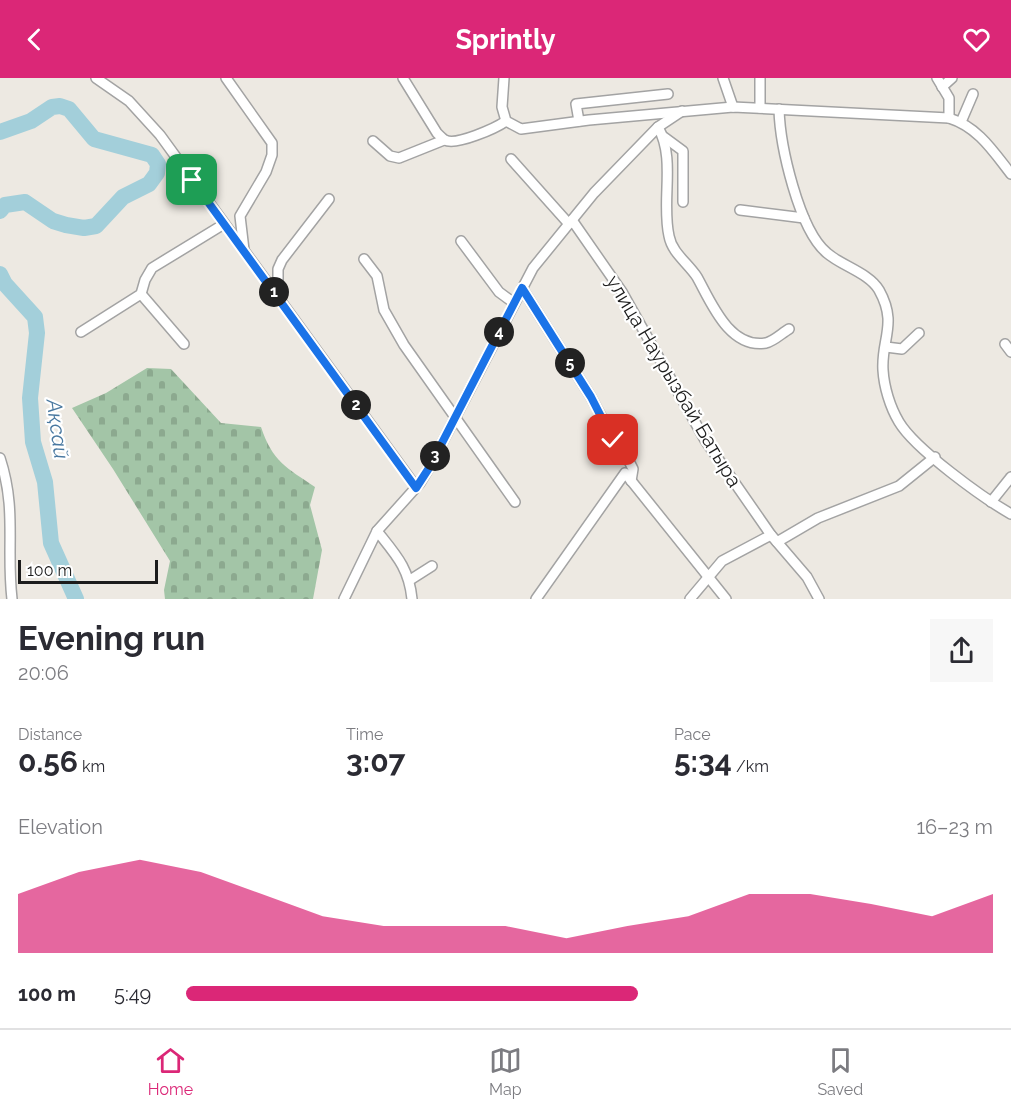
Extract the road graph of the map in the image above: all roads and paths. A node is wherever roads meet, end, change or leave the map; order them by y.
1 (96, 78) edge
2 (226, 78) edge
3 (403, 78) edge
4 (504, 78) edge
5 (723, 78) edge
6 (760, 78) edge
7 (937, 78) edge
8 (952, 78) edge
9 (942, 87) junction
10 (668, 94) dead end
11 (973, 94) dead end
12 (733, 107) junction
13 (760, 108) junction
14 (779, 109) junction
15 (682, 111) junction
16 (949, 118) junction
17 (506, 121) junction
18 (579, 121) junction
19 (961, 122) junction
20 (658, 127) junction
21 (664, 137) junction
22 (444, 140) junction
23 (374, 141) dead end
24 (511, 159) dead end
25 (1011, 174) edge
26 (329, 199) dead end
27 (683, 202) dead end
28 (740, 210) dead end
29 (804, 218) junction
30 (571, 222) junction
31 (224, 224) junction
32 (461, 241) dead end
33 (244, 251) junction
34 (364, 259) dead end
35 (522, 288) junction
36 (141, 294) junction
37 (278, 298) junction
38 (514, 303) junction
39 (789, 329) dead end
40 (81, 332) dead end
41 (919, 333) dead end
42 (184, 344) dead end
43 (886, 347) junction
44 (455, 416) junction
45 (935, 457) junction
46 (0, 458) edge
47 (1011, 477) edge
48 (631, 481) junction
49 (416, 488) junction
50 (515, 502) dead end
51 (991, 502) junction
52 (1011, 514) edge
53 (377, 531) junction
54 (774, 539) junction
55 (5, 562) edge
56 (432, 566) dead end
57 (709, 575) junction
58 (410, 580) junction
59 (12, 599) edge
60 (344, 599) edge
61 (412, 599) edge
62 (536, 599) edge
63 (690, 599) edge
64 (726, 599) edge
65 (819, 599) edge

1 - 31 street
2 - 33 street
3 - 22 street
4 - 17 street
5 - 12 street
6 - 13 street
7 - 9 street
8 - 9 street
9 - 16 street
10 - 18 street
11 - 19 street
12 - 13 street
12 - 15 street
13 - 14 street
14 - 16 street
14 - 29 street
15 - 18 street
15 - 20 street
16 - 19 street
17 - 18 street
17 - 22 street
19 - 25 street
20 - 21 street
20 - 30 street
21 - 27 street
21 - 39 street
22 - 23 street
24 - 30 street, улица Наурызбай Батыра
26 - 37 street
28 - 29 street
29 - 43 street
30 - 35 street
30 - 54 street, улица Наурызбай Батыра
31 - 33 street
31 - 36 street
32 - 38 street
33 - 37 street
34 - 44 street
35 - 38 street
35 - 48 street
36 - 40 street
36 - 42 street
37 - 49 street
38 - 44 street
41 - 43 street
43 - 45 street
44 - 49 street
44 - 50 street
45 - 51 street
45 - 54 street
46 - 55 street
47 - 51 street
48 - 57 street
48 - 62 street
49 - 53 street
51 - 52 street
53 - 58 street
53 - 60 street
54 - 57 street
54 - 65 street, улица Наурызбай Батыра
55 - 59 street
56 - 58 street
57 - 63 street
57 - 64 street
58 - 61 street

